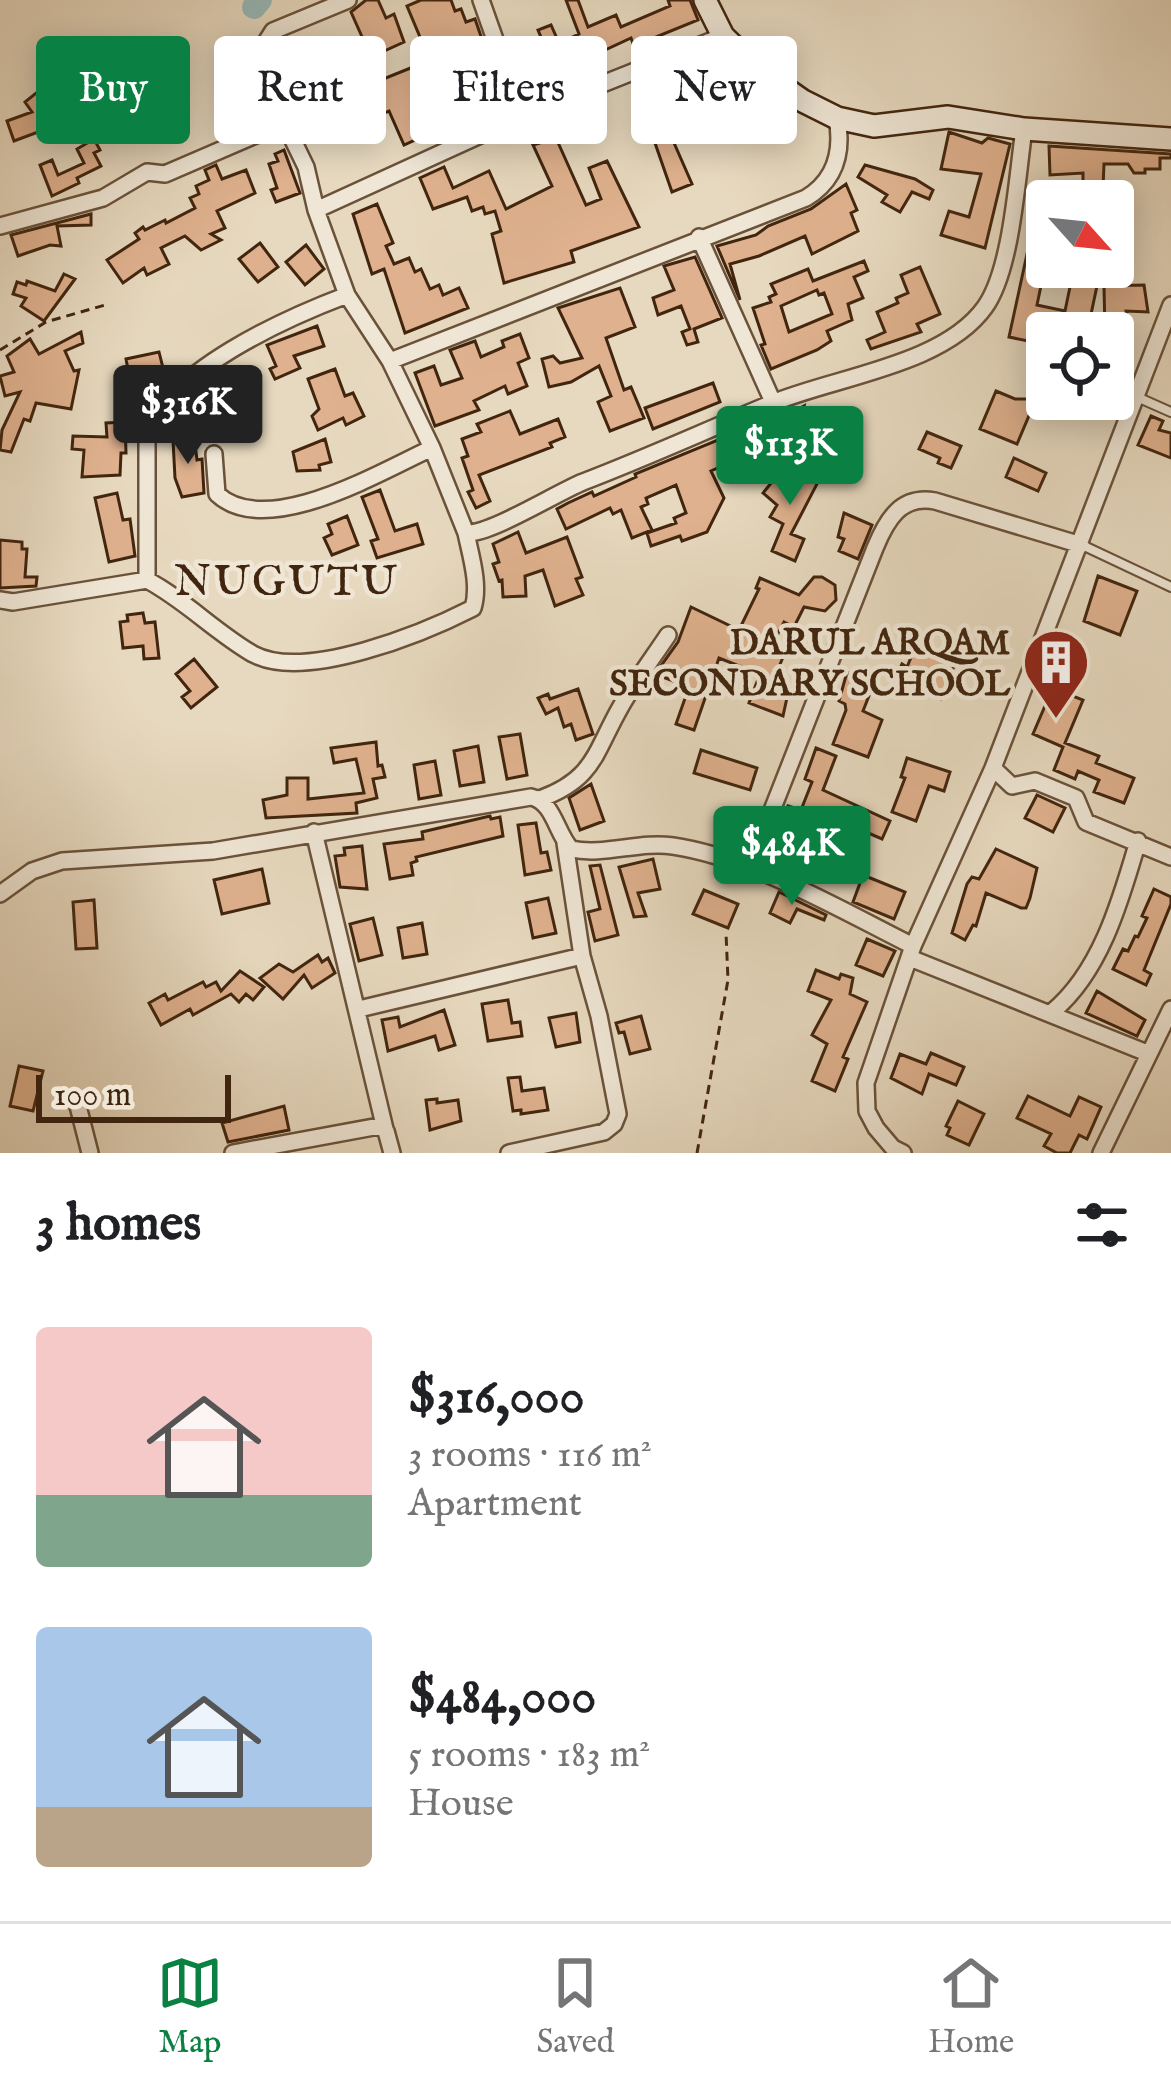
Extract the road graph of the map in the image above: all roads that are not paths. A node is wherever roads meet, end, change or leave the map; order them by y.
1 (348, 0) edge
2 (481, 0) edge
3 (705, 0) edge
4 (269, 36) edge
5 (494, 36) edge
6 (722, 36) edge
7 (797, 96) edge
8 (837, 118) junction
9 (1024, 129) junction
10 (1171, 139) edge
11 (235, 144) edge
12 (294, 144) edge
13 (460, 144) edge
14 (316, 209) junction
15 (0, 226) edge
16 (699, 237) junction
17 (347, 295) junction
18 (1171, 305) edge
19 (391, 361) junction
20 (1137, 397) junction
21 (773, 402) junction
22 (1171, 412) edge
23 (432, 448) junction
24 (214, 454) dead end
25 (466, 533) junction
26 (1081, 544) junction
27 (147, 580) junction
28 (1171, 587) edge
29 (0, 600) edge
30 (668, 635) dead end
31 (993, 768) junction
32 (540, 799) junction
33 (314, 832) junction
34 (1138, 841) junction
35 (565, 843) junction
36 (1171, 857) edge
37 (749, 869) junction
38 (0, 893) edge
39 (911, 952) junction
40 (582, 956) junction
41 (359, 1009) junction
42 (1171, 1009) edge
43 (1052, 1012) junction
44 (1148, 1053) junction
45 (78, 1106) dead end
46 (385, 1129) junction
47 (90, 1153) edge
48 (233, 1153) edge
49 (392, 1153) edge
50 (509, 1153) edge
51 (904, 1153) edge
52 (1101, 1153) edge

1 - 4 street
2 - 5 street
3 - 6 street
7 - 8 street
8 - 9 street
8 - 16 street
9 - 10 street
9 - 21 street
11 - 15 street
12 - 14 street
13 - 14 street
14 - 17 street
16 - 19 street
16 - 21 street
17 - 19 street
17 - 27 street
18 - 20 street
19 - 23 street
20 - 22 lane
20 - 26 street
21 - 25 street
23 - 24 street
23 - 25 street
25 - 27 street
26 - 28 lane
26 - 31 street
26 - 37 street
27 - 29 street
30 - 32 street
31 - 34 street
31 - 39 street
32 - 33 street
32 - 35 street
33 - 38 street
33 - 41 street
34 - 36 street
34 - 43 street
35 - 37 street
35 - 40 street
37 - 39 street
39 - 43 street
39 - 51 street
40 - 41 street
40 - 50 street
41 - 46 street
42 - 44 street
43 - 44 street
44 - 52 street
45 - 47 street
46 - 48 street
46 - 49 street

